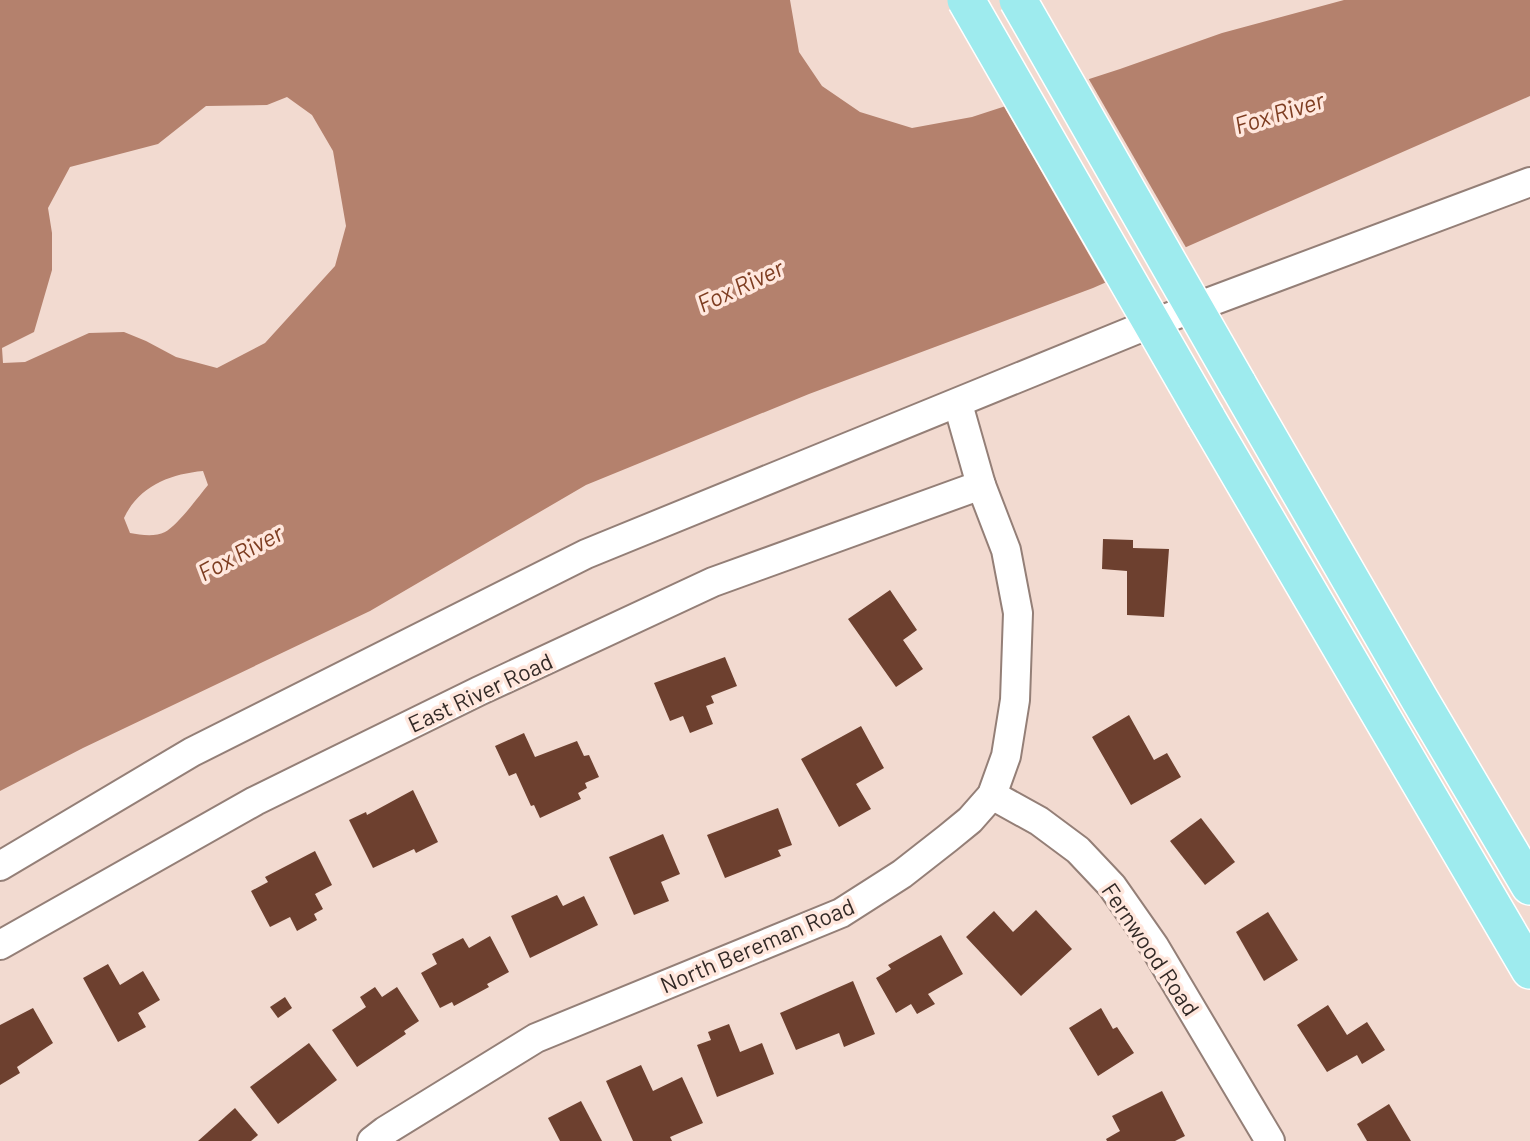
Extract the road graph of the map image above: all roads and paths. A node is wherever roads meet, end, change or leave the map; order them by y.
1 (966, 0) edge
2 (1018, 0) edge
3 (1530, 182) edge
4 (958, 404) junction
5 (981, 485) junction
6 (992, 795) junction
7 (0, 866) edge
8 (1530, 886) edge
9 (0, 945) edge
10 (1530, 970) edge
11 (372, 1141) edge
12 (1270, 1141) edge

1 - 10 main road, bridge
2 - 8 main road, bridge
3 - 4 street
4 - 5 street, North Bereman Road
4 - 7 street
5 - 6 street, North Bereman Road
5 - 9 street, East River Road
6 - 11 street, North Bereman Road
6 - 12 street, Fernwood Road

